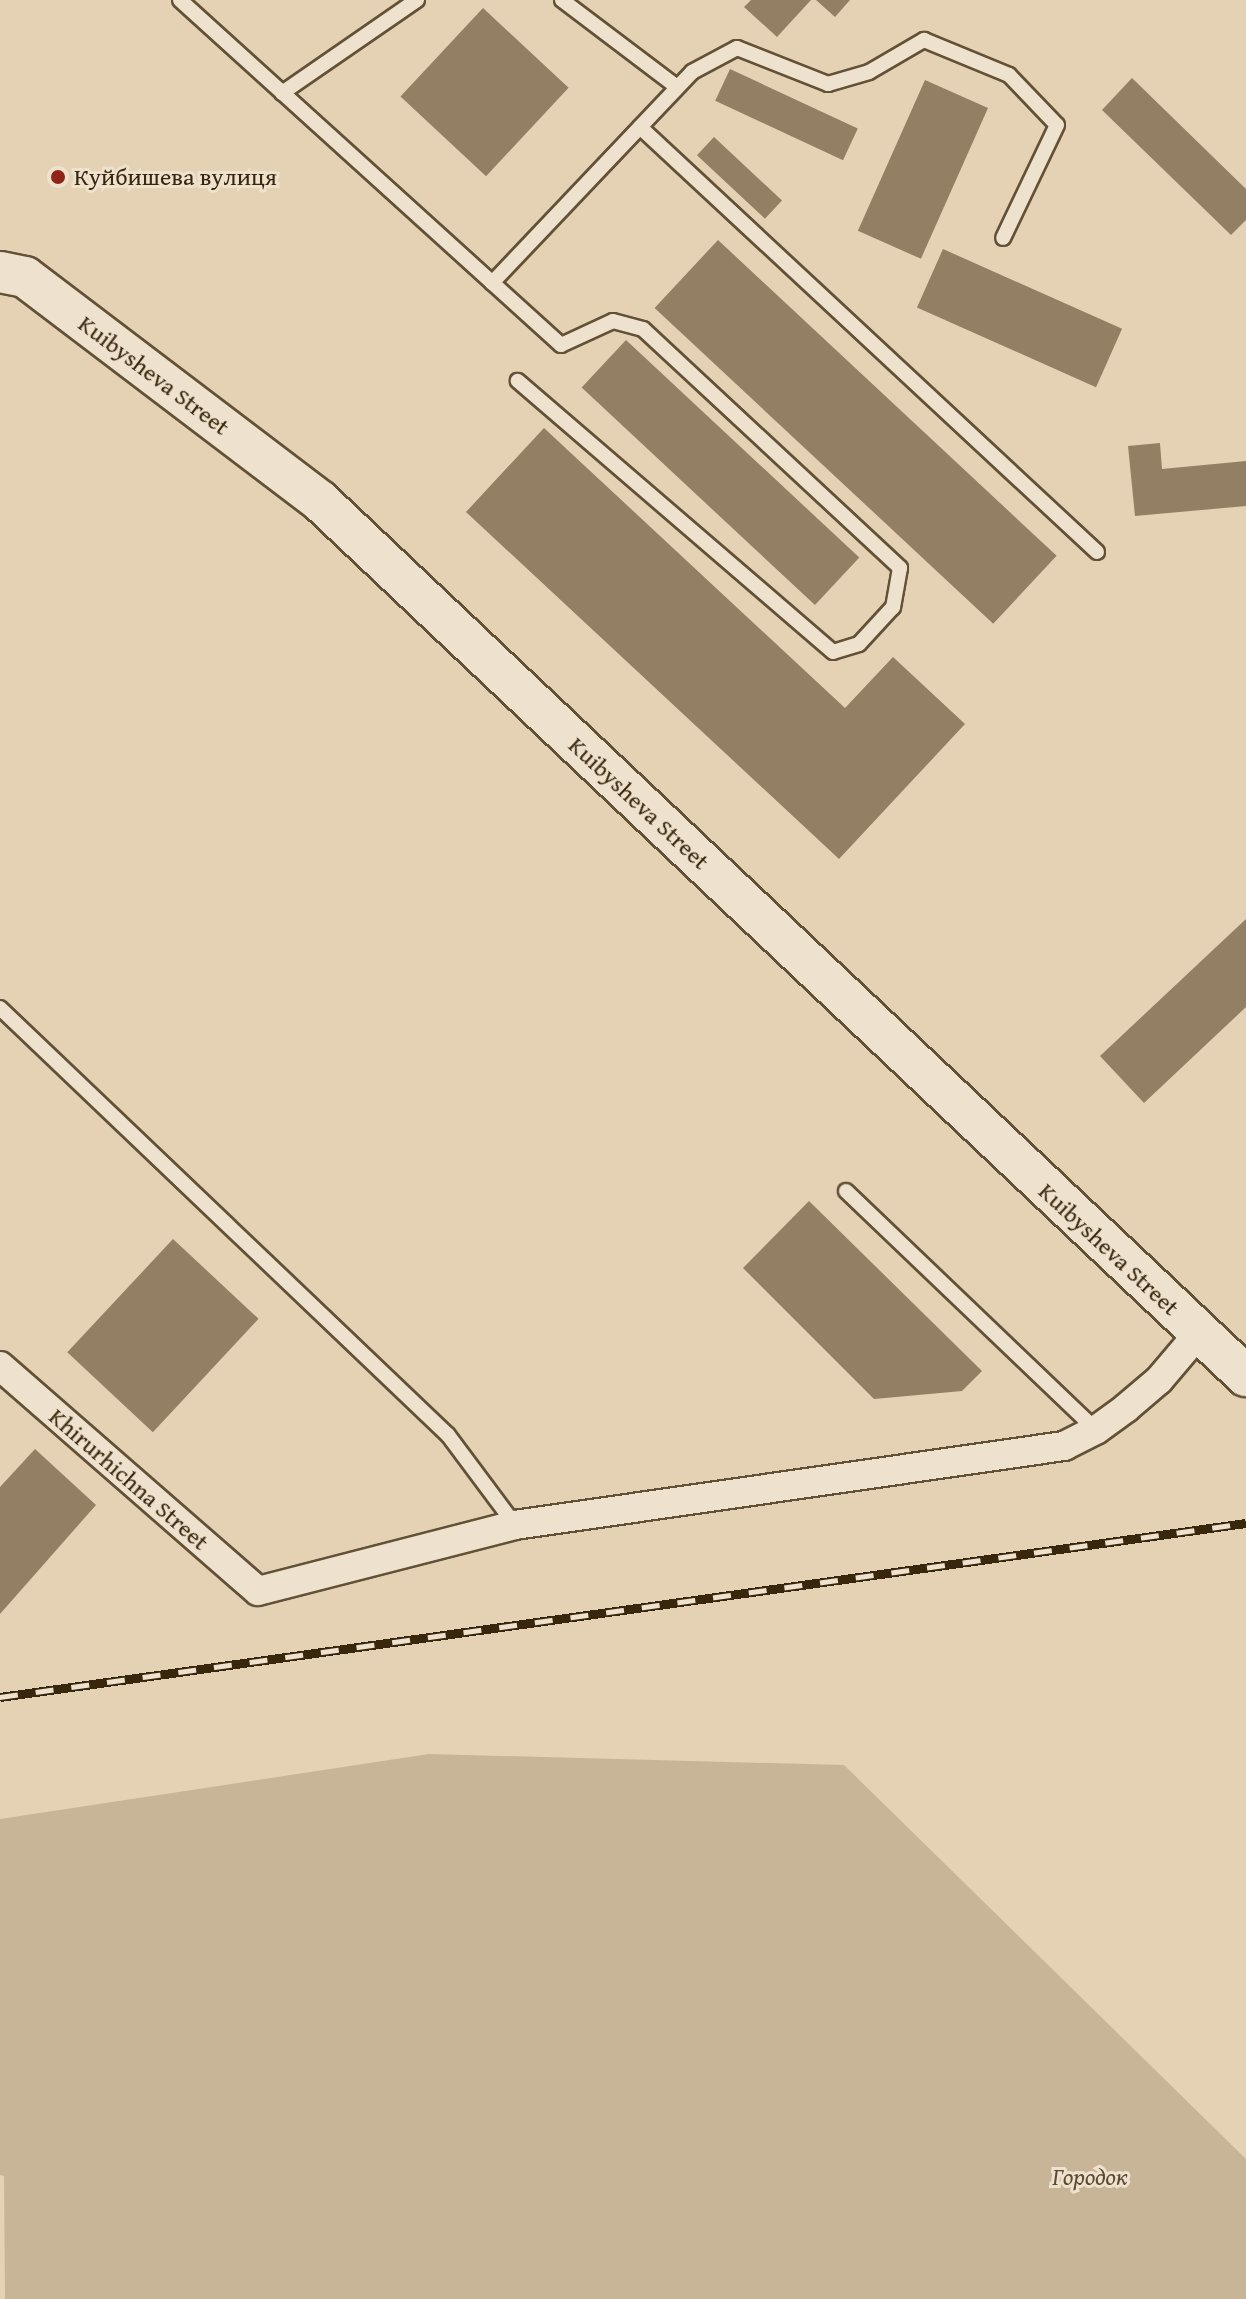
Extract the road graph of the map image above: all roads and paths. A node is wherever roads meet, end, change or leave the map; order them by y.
1 (180, 0) edge
2 (417, 0) edge
3 (562, 0) edge
4 (677, 87) junction
5 (282, 93) junction
6 (640, 127) junction
7 (1003, 238) dead end
8 (0, 272) edge
9 (492, 283) junction
10 (518, 381) dead end
11 (1097, 552) dead end
12 (0, 1008) edge
13 (846, 1191) dead end
14 (1198, 1334) junction
15 (0, 1366) edge
16 (1246, 1376) edge
17 (1096, 1430) junction
18 (515, 1525) junction

1 - 5 lane
2 - 5 lane
3 - 4 lane
4 - 6 lane
4 - 7 lane
5 - 9 lane
6 - 9 lane
6 - 11 lane
8 - 14 main road, Kuibysheva Street
9 - 10 lane
12 - 18 lane
13 - 17 lane
14 - 16 main road, Kuibysheva Street
14 - 17 street
15 - 18 street, Khirurhichna Street
17 - 18 street

